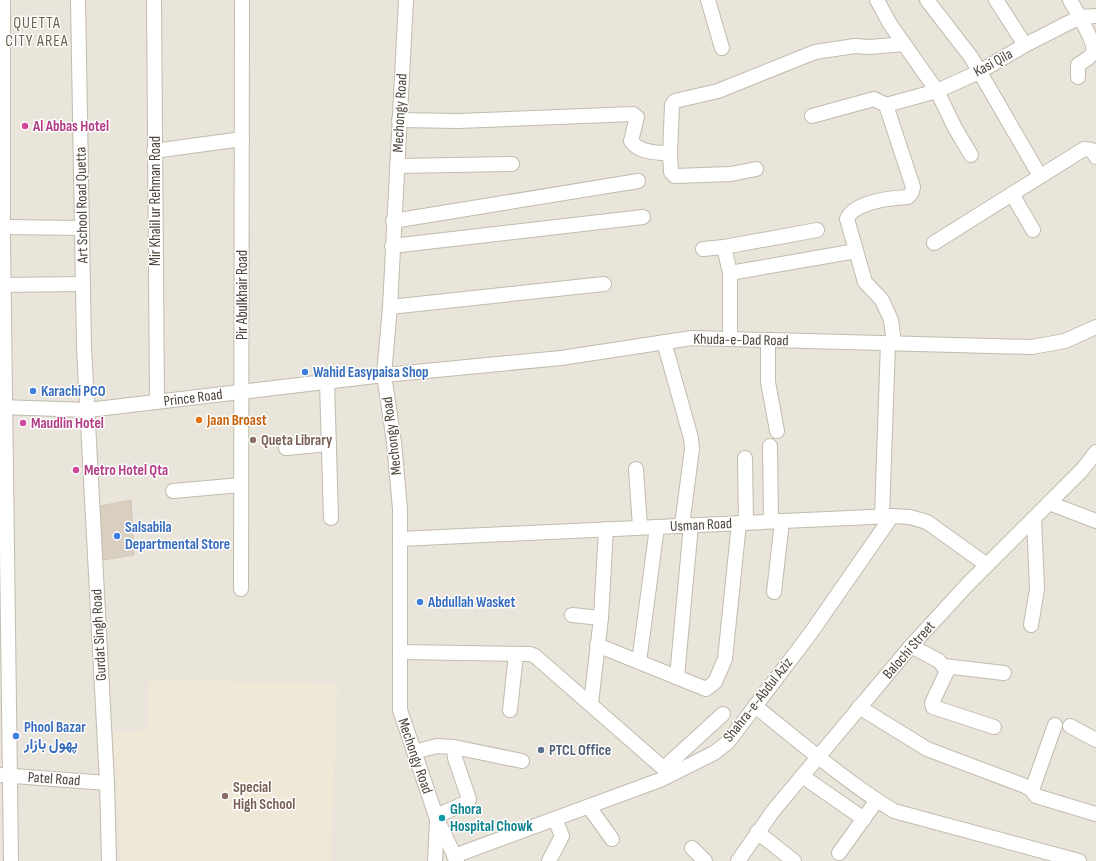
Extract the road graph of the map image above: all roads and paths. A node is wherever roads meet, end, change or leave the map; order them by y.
1 (3, 0) edge
2 (78, 0) edge
3 (154, 0) edge
4 (242, 0) edge
5 (406, 0) edge
6 (708, 0) edge
7 (877, 0) edge
8 (927, 0) edge
9 (996, 0) edge
10 (1070, 0) edge
11 (1096, 16) edge
12 (1080, 18) junction
13 (904, 44) junction
14 (1025, 45) junction
15 (722, 48) dead end
16 (979, 72) junction
17 (1078, 77) dead end
18 (936, 91) junction
19 (886, 105) junction
20 (812, 116) dead end
21 (399, 120) junction
22 (242, 139) junction
23 (154, 151) junction
24 (1094, 153) edge
25 (670, 154) junction
26 (971, 155) dead end
27 (512, 164) dead end
28 (398, 166) junction
29 (756, 169) dead end
30 (1040, 176) junction
31 (638, 181) dead end
32 (1012, 194) junction
33 (643, 217) dead end
34 (393, 221) junction
35 (2, 223) edge
36 (82, 228) junction
37 (817, 230) dead end
38 (1033, 230) dead end
39 (934, 242) dead end
40 (392, 246) junction
41 (724, 247) junction
42 (703, 249) dead end
43 (856, 251) junction
44 (730, 273) junction
45 (83, 284) junction
46 (604, 284) dead end
47 (2, 285) edge
48 (390, 307) junction
49 (1096, 327) edge
50 (730, 339) junction
51 (768, 340) junction
52 (664, 342) junction
53 (891, 343) junction
54 (384, 375) junction
55 (327, 382) junction
56 (242, 392) junction
57 (156, 402) junction
58 (3, 407) edge
59 (88, 410) junction
60 (777, 430) dead end
61 (329, 444) junction
62 (770, 446) dead end
63 (286, 448) dead end
64 (1096, 452) edge
65 (745, 458) dead end
66 (636, 469) dead end
67 (241, 485) junction
68 (173, 491) dead end
69 (1050, 503) junction
70 (887, 516) junction
71 (331, 518) dead end
72 (1034, 518) junction
73 (777, 521) junction
74 (1096, 521) edge
75 (743, 523) junction
76 (687, 525) junction
77 (657, 527) junction
78 (640, 528) junction
79 (606, 529) junction
80 (400, 539) junction
81 (987, 565) junction
82 (240, 589) dead end
83 (774, 592) dead end
84 (572, 615) dead end
85 (601, 618) junction
86 (1031, 625) dead end
87 (597, 645) junction
88 (911, 646) junction
89 (400, 652) junction
90 (516, 654) junction
91 (639, 662) junction
92 (944, 666) junction
93 (1004, 673) dead end
94 (677, 678) junction
95 (591, 703) junction
96 (755, 706) junction
97 (859, 707) junction
98 (510, 710) dead end
99 (723, 714) dead end
100 (1055, 725) dead end
101 (1070, 726) dead end
102 (994, 727) dead end
103 (1096, 740) edge
104 (454, 747) junction
105 (414, 752) junction
106 (818, 757) junction
107 (522, 761) dead end
108 (667, 771) junction
109 (5, 776) edge
110 (802, 776) junction
111 (107, 783) junction
112 (1032, 790) junction
113 (876, 800) junction
114 (589, 807) junction
115 (1096, 814) edge
116 (436, 818) junction
117 (555, 819) junction
118 (864, 819) junction
119 (757, 832) junction
120 (612, 839) dead end
121 (692, 848) dead end
122 (839, 853) dead end
123 (456, 858) edge
124 (11, 861) edge
125 (108, 861) edge
126 (435, 861) edge
127 (548, 861) edge
128 (705, 861) edge
129 (738, 861) edge
130 (794, 861) edge
131 (1079, 861) edge

1 - 35 street
2 - 36 street, Art School Road Quetta
3 - 23 street, Mir Khalil ur Rehman Road
4 - 22 street, Pir Abulkhair Road
5 - 21 street, Mechongy Road
6 - 15 street
7 - 13 street
8 - 16 street
9 - 14 street
10 - 12 street
11 - 12 street, Kasi Qila
12 - 14 street, Kasi Qila
12 - 17 street
13 - 18 street
13 - 25 street
14 - 16 street, Kasi Qila
16 - 18 street, Kasi Qila
16 - 30 street
18 - 19 street, Kasi Qila
18 - 26 street
19 - 20 street
19 - 43 street
21 - 25 street
21 - 28 street, Mechongy Road
22 - 23 street
22 - 56 street, Pir Abulkhair Road
23 - 57 street, Mir Khalil ur Rehman Road
24 - 30 street
25 - 29 street
27 - 28 street
28 - 34 street, Mechongy Road
30 - 32 street
31 - 34 street
32 - 38 street
32 - 39 street
33 - 40 street
34 - 40 street, Mechongy Road
35 - 36 street
35 - 47 street
36 - 45 street, Art School Road Quetta
37 - 41 street
40 - 48 street, Mechongy Road
41 - 42 street
41 - 44 street
43 - 44 street
43 - 53 street
44 - 50 street
45 - 47 street
45 - 59 street, Art School Road Quetta
46 - 48 street
47 - 58 street
48 - 54 street, Mechongy Road
49 - 53 street, Khuda-e-Dad Road
50 - 51 street, Khuda-e-Dad Road
50 - 52 street, Khuda-e-Dad Road
51 - 53 street, Khuda-e-Dad Road
51 - 60 street
52 - 54 street, Khuda-e-Dad Road
52 - 76 street
53 - 70 street
54 - 55 street, Prince Road
54 - 80 street, Mechongy Road
55 - 56 street, Prince Road
55 - 61 street
56 - 57 street, Prince Road
56 - 67 street, Pir Abulkhair Road
57 - 59 street, Prince Road
58 - 59 street, Prince Road
58 - 109 street
59 - 111 street, Gurdat Singh Road
61 - 63 street
61 - 71 street
62 - 73 street
64 - 69 street, Balochi Street
65 - 75 street
66 - 78 street
67 - 68 street
67 - 82 street, Pir Abulkhair Road
69 - 72 street, Balochi Street
69 - 74 street
70 - 73 street, Usman Road
70 - 81 street, Usman Road
70 - 96 street, Shahra-e-Abdul Aziz
72 - 81 street, Balochi Street
72 - 86 street
73 - 75 street, Usman Road
73 - 83 street
75 - 76 street, Usman Road
75 - 94 street
76 - 77 street, Usman Road
76 - 94 street
77 - 78 street, Usman Road
77 - 91 street
78 - 79 street, Usman Road
79 - 80 street, Usman Road
79 - 85 street
80 - 89 street, Mechongy Road
81 - 88 street, Balochi Street
84 - 85 street
85 - 87 street
87 - 91 street
87 - 95 street
88 - 92 street
88 - 97 street, Balochi Street
89 - 90 street
89 - 105 street, Mechongy Road
90 - 95 street
90 - 98 street
91 - 94 street
92 - 93 street
92 - 102 street
95 - 108 street
96 - 106 street
96 - 108 street, Shahra-e-Abdul Aziz
97 - 106 street, Balochi Street
97 - 112 street
99 - 108 street
100 - 112 street
101 - 103 street
104 - 105 street
104 - 107 street
104 - 116 street
105 - 116 street, Mechongy Road
106 - 110 street, Balochi Street
106 - 113 street
108 - 114 street, Shahra-e-Abdul Aziz
109 - 111 street, Patel Road
109 - 124 street
110 - 118 street
110 - 119 street, Balochi Street
111 - 125 street, Gurdat Singh Road
112 - 115 street
113 - 118 street
113 - 131 street
114 - 117 street, Shahra-e-Abdul Aziz
114 - 120 street
116 - 123 street, Mechongy Road
116 - 126 street
117 - 123 street, Shahra-e-Abdul Aziz
117 - 127 street
118 - 122 street
119 - 129 street, Balochi Street
119 - 130 street
121 - 128 street

